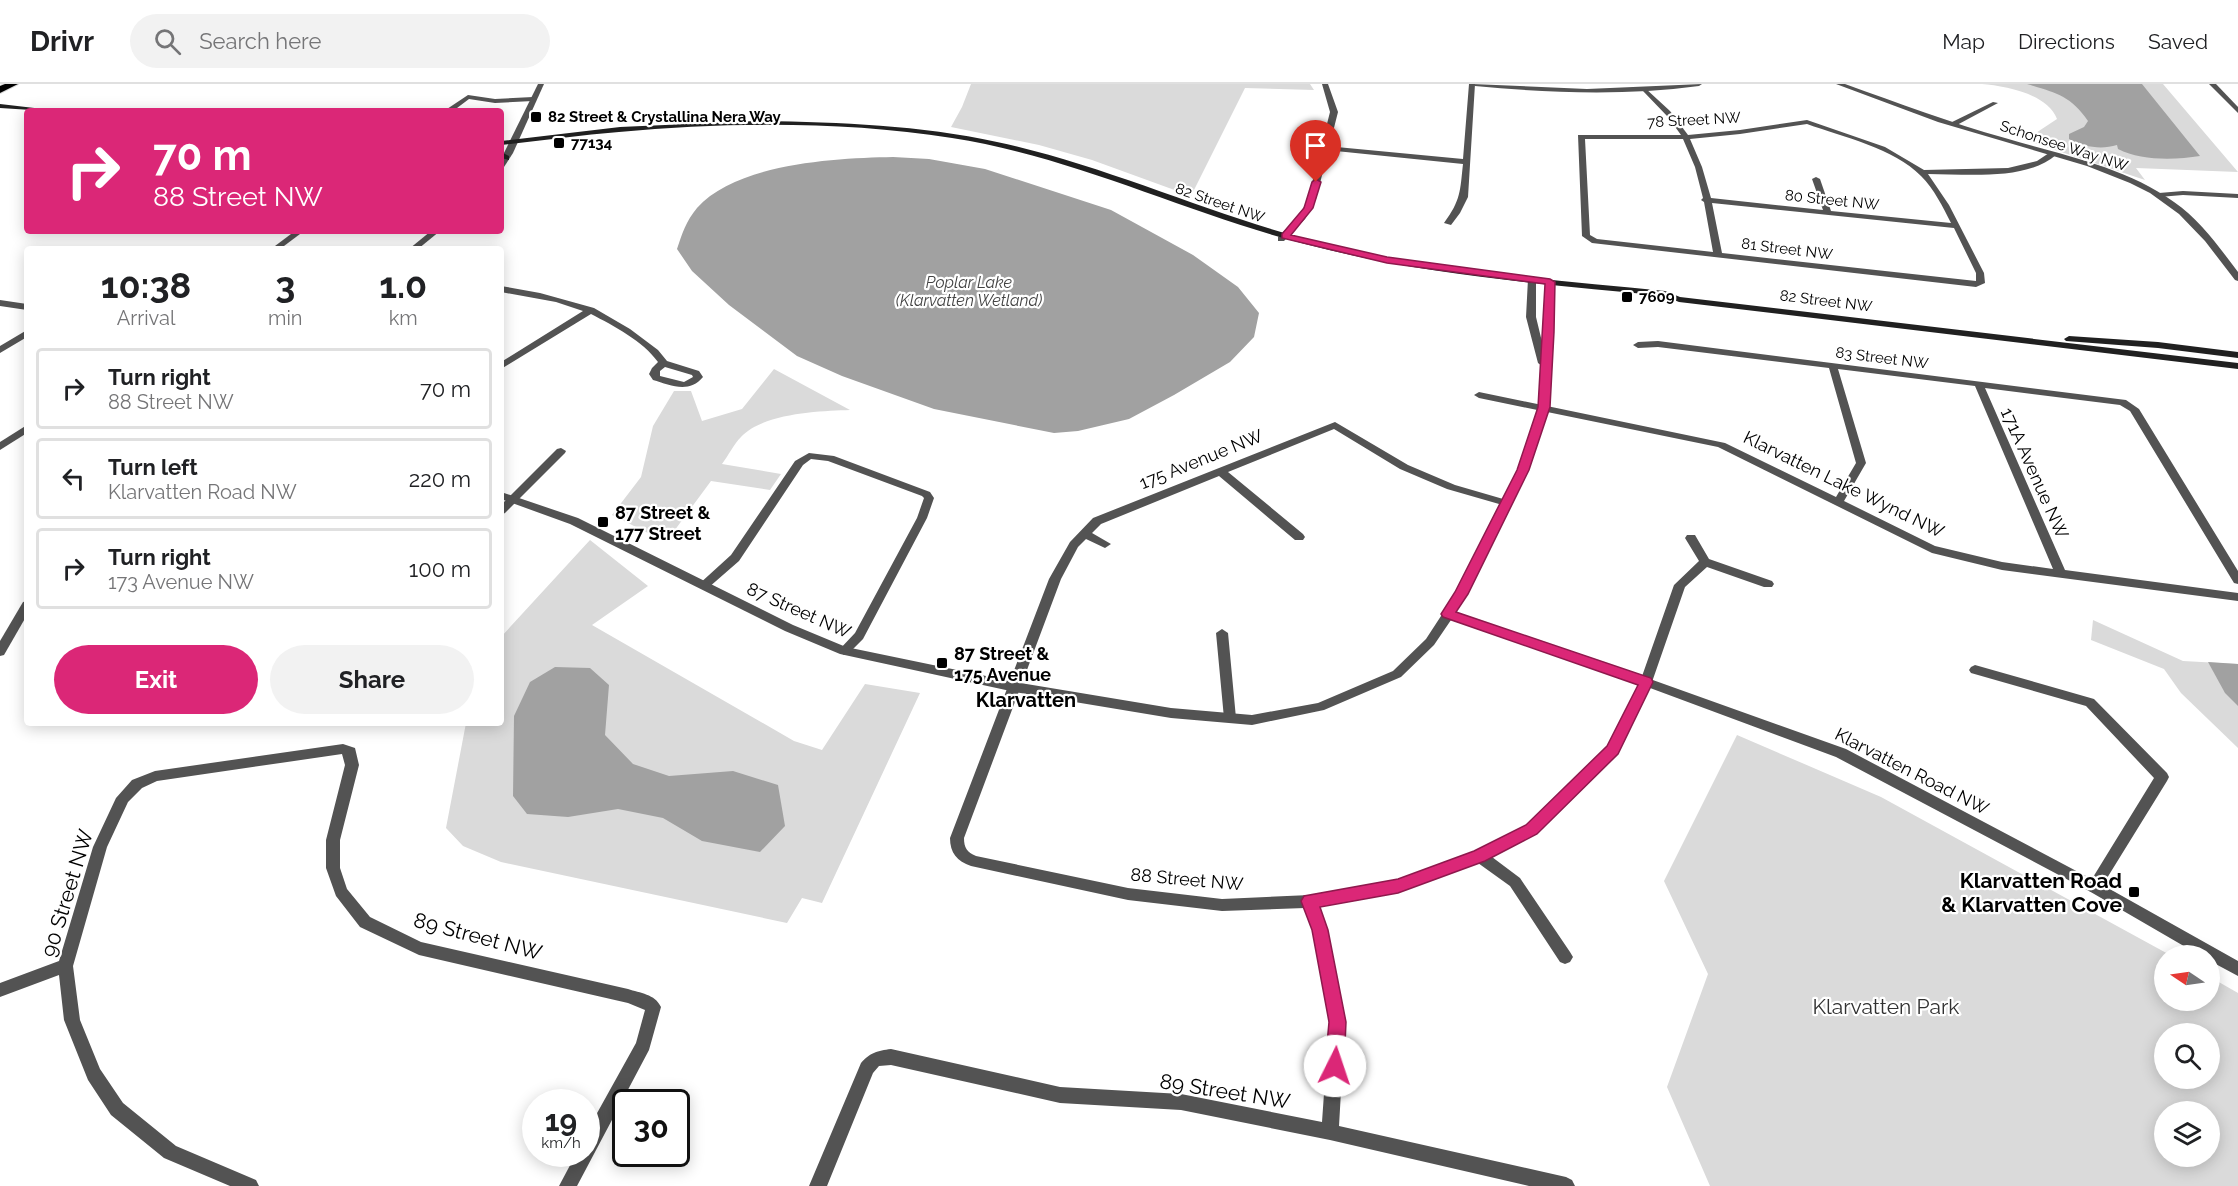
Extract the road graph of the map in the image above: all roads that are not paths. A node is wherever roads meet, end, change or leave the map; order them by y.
1 (13, 84) edge
2 (541, 84) edge
3 (1325, 84) edge
4 (1473, 84) edge
5 (1699, 84) edge
6 (1839, 84) edge
7 (2212, 84) edge
8 (0, 90) edge
9 (1644, 90) junction
10 (533, 99) junction
11 (495, 101) junction
12 (1995, 103) dead end
13 (0, 106) edge
14 (452, 108) edge
15 (491, 108) edge
16 (24, 109) edge
17 (2238, 111) edge
18 (1952, 124) junction
19 (1685, 137) junction
20 (514, 142) junction
21 (504, 143) edge
22 (1326, 148) junction
23 (2052, 155) junction
24 (504, 157) edge
25 (1467, 162) junction
26 (1922, 172) junction
27 (1816, 179) dead end
28 (2159, 195) junction
29 (2238, 196) edge
30 (1705, 200) junction
31 (1828, 213) junction
32 (1448, 223) dead end
33 (1955, 226) junction
34 (296, 234) edge
35 (431, 234) edge
36 (1283, 238) junction
37 (1589, 239) joint
38 (279, 246) edge
39 (417, 246) edge
40 (1718, 255) junction
41 (2238, 278) edge
42 (1532, 282) junction
43 (1550, 284) junction
44 (504, 289) edge
45 (0, 303) edge
46 (24, 307) edge
47 (591, 310) junction
48 (1968, 332) junction
49 (24, 335) edge
50 (1638, 345) dead end
51 (0, 350) edge
52 (2238, 355) edge
53 (663, 363) dead end
54 (504, 364) edge
55 (2238, 366) edge
56 (1833, 367) junction
57 (1546, 376) junction
58 (1979, 384) junction
59 (1479, 395) dead end
60 (1544, 407) junction
61 (24, 430) edge
62 (0, 447) edge
63 (561, 452) dead end
64 (1221, 472) junction
65 (504, 496) edge
66 (513, 498) junction
67 (1506, 503) junction
68 (1838, 503) junction
69 (504, 508) edge
70 (1084, 534) junction
71 (1299, 537) dead end
72 (1691, 538) dead end
73 (1105, 544) dead end
74 (1705, 562) junction
75 (2061, 574) junction
76 (2238, 580) edge
77 (1768, 584) dead end
78 (704, 585) junction
79 (2238, 597) edge
80 (24, 610) edge
81 (1447, 614) junction
82 (1222, 633) dead end
83 (844, 651) junction
84 (0, 652) edge
85 (1975, 670) dead end
86 (1646, 682) junction
87 (1014, 687) junction
88 (1230, 718) junction
89 (350, 752) joint
90 (961, 856) joint
91 (1480, 856) junction
92 (2094, 887) junction
93 (1310, 901) junction
94 (1565, 957) dead end
95 (65, 966) junction
96 (2238, 969) edge
97 (0, 990) edge
98 (600, 1126) edge
99 (1330, 1132) junction
100 (578, 1167) edge
101 (250, 1186) edge
102 (568, 1186) edge
103 (818, 1186) edge
104 (1566, 1186) edge

1 - 8 highway
2 - 10 street
3 - 22 street
4 - 9 street
4 - 25 street
5 - 9 street
6 - 18 street, Schonsee Way NW
7 - 17 street
9 - 19 street
10 - 11 street
10 - 20 street
11 - 14 street
11 - 15 street
12 - 18 street, Schonsee Way NW
13 - 16 main road
18 - 23 street, Schonsee Way NW
19 - 26 street, 78 Street NW
19 - 30 street
19 - 37 street, 78 Street NW
20 - 21 main road, 82 Street NW
20 - 24 street
20 - 36 main road, 82 Street NW
22 - 25 street
22 - 36 street
23 - 26 street
23 - 28 street, Schonsee Way NW
25 - 32 street
26 - 33 street
27 - 31 street
28 - 29 street
28 - 41 street, Schonsee Way NW
30 - 31 street, 80 Street NW
30 - 40 street
31 - 33 street, 80 Street NW
33 - 40 street, 81 Street NW
34 - 38 street
35 - 39 street
36 - 42 main road, 82 Street NW
37 - 40 street, 81 Street NW
42 - 43 main road, 82 Street NW
42 - 57 street
43 - 48 main road, 82 Street NW
43 - 57 street, 87 Street NW
44 - 47 street
45 - 46 street
47 - 53 street
47 - 54 street
48 - 52 main road, 82 Street NW
48 - 55 main road, 82 Street NW
49 - 51 street
50 - 56 street, 83 Street NW
56 - 58 street, 83 Street NW
56 - 68 street
57 - 60 street, 87 Street NW
58 - 75 street, 171A Avenue NW
58 - 76 street, 83 Street NW
59 - 60 street, Klarvatten Lake Wynd NW
60 - 67 street, 87 Street NW
60 - 68 street, Klarvatten Lake Wynd NW
61 - 62 street
63 - 66 street
64 - 67 street, 175 Avenue NW
64 - 70 street, 175 Avenue NW
64 - 71 street
65 - 66 street, 87 Street NW
66 - 69 street
66 - 78 street, 87 Street NW
67 - 81 street, 87 Street NW
68 - 75 street, Klarvatten Lake Wynd NW
70 - 73 street
70 - 87 street, 175 Avenue NW
72 - 74 street
74 - 77 street
74 - 86 street, 88 Street NW
75 - 79 street, Klarvatten Lake Wynd NW
78 - 83 street, 87 Street NW
78 - 83 street
80 - 84 street
81 - 86 street, Klarvatten Road NW
81 - 88 street, 87 Street NW
82 - 88 street
83 - 87 street, 87 Street NW
85 - 92 street
86 - 91 street, 88 Street NW
86 - 92 street, Klarvatten Road NW
87 - 88 street, 87 Street NW
87 - 90 street, 175 Avenue NW
89 - 95 street, 90 Street NW
89 - 98 street, 89 Street NW
90 - 93 street, 88 Street NW
91 - 93 street, 88 Street NW
91 - 94 street
92 - 96 street, Klarvatten Road NW
93 - 99 street
95 - 97 street
95 - 101 street, 90 Street NW
99 - 103 street, 89 Street NW
99 - 104 street, 89 Street NW
100 - 102 street

